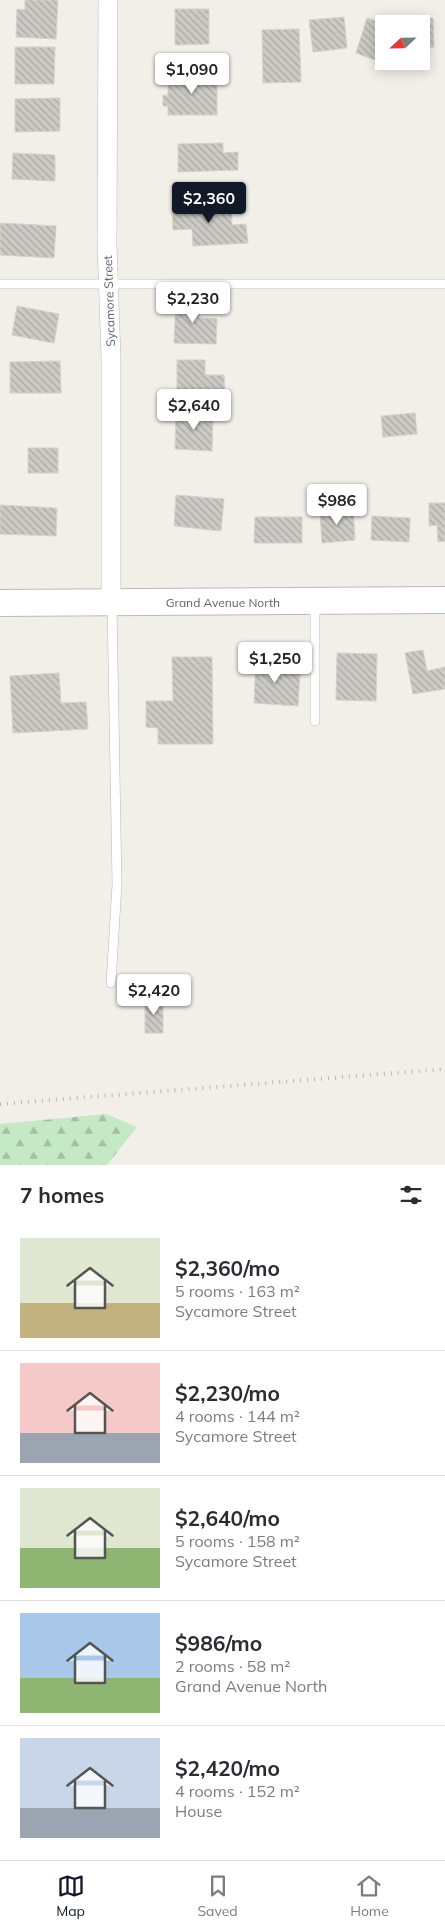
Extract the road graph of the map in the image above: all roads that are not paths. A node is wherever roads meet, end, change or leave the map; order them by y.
1 (108, 0) edge
2 (0, 284) edge
3 (109, 284) junction
4 (445, 284) edge
5 (445, 600) edge
6 (112, 602) junction
7 (315, 602) junction
8 (0, 603) edge
9 (315, 721) dead end
10 (112, 983) dead end

1 - 3 street, Sycamore Street
2 - 3 lane
3 - 4 lane
3 - 6 street, Sycamore Street
5 - 7 main road, Grand Avenue North
6 - 7 main road, Grand Avenue North
6 - 8 main road, Grand Avenue North
6 - 10 lane
7 - 9 lane

